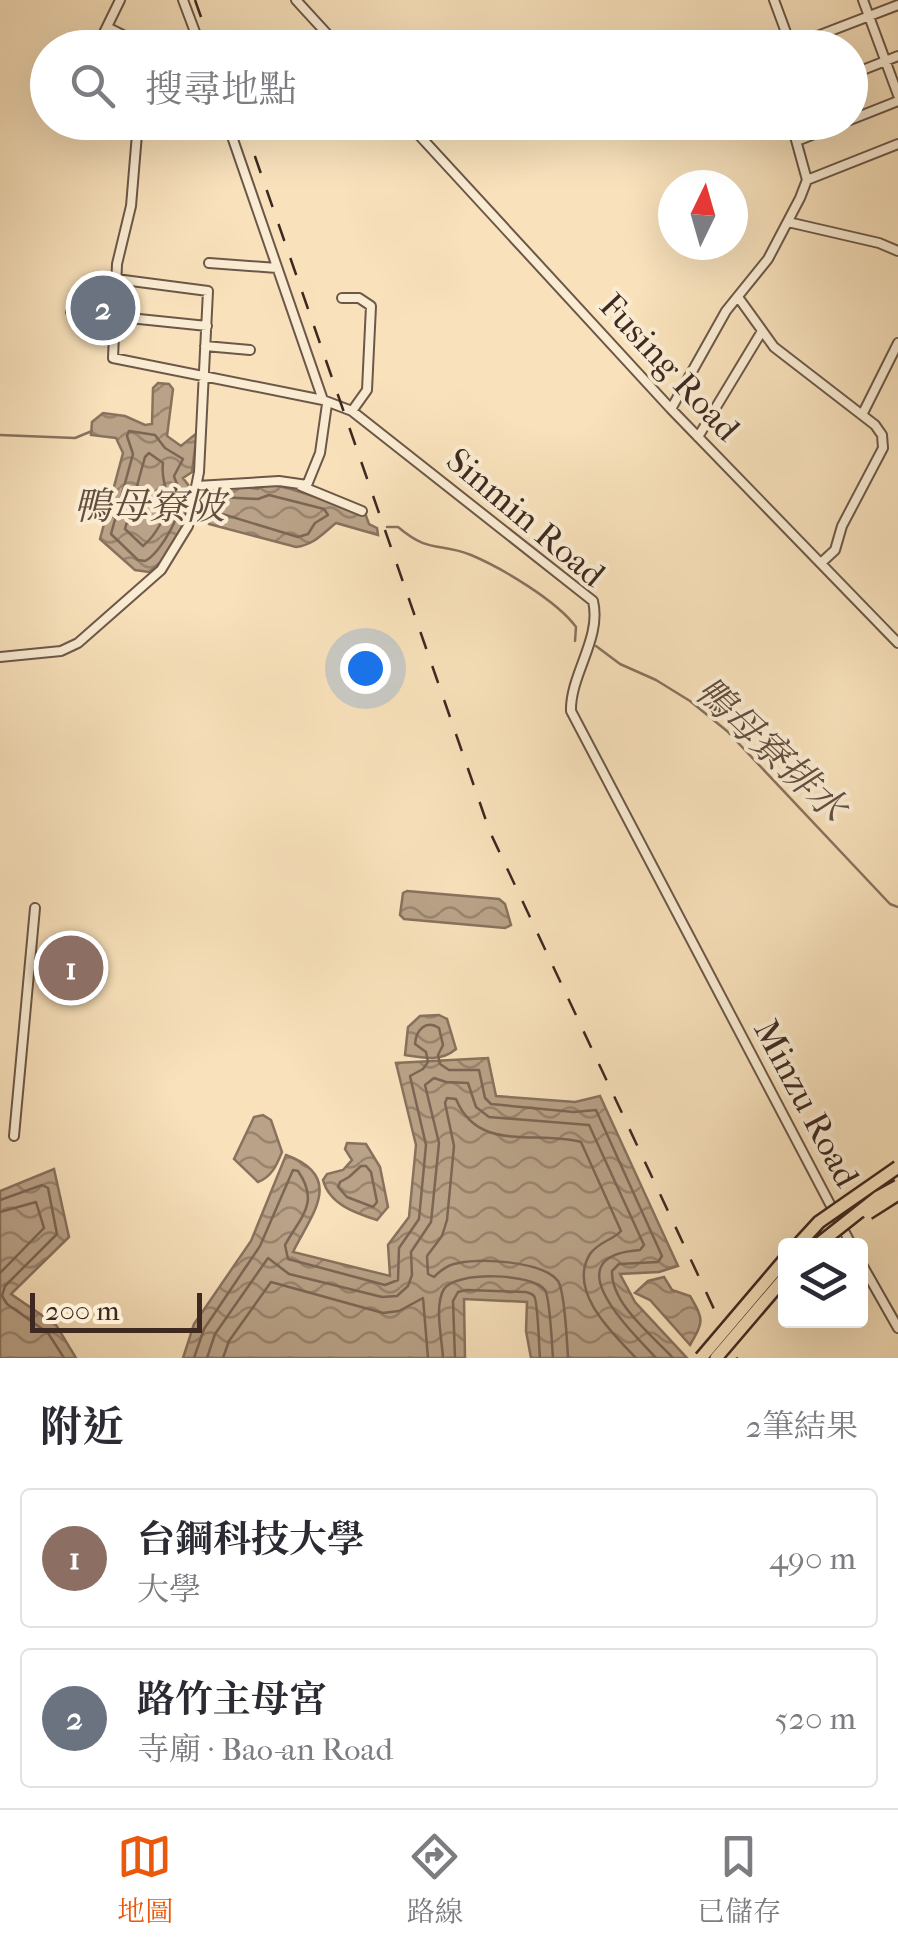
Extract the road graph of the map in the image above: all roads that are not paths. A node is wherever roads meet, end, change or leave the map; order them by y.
1 (120, 0) edge
2 (183, 0) edge
3 (296, 0) edge
4 (774, 0) edge
5 (863, 0) edge
6 (898, 5) edge
7 (869, 17) junction
8 (107, 27) junction
9 (106, 30) edge
10 (113, 30) edge
11 (194, 30) edge
12 (324, 30) edge
13 (783, 30) edge
14 (834, 30) edge
15 (898, 56) edge
16 (886, 60) junction
17 (868, 68) edge
18 (898, 98) edge
19 (868, 112) edge
20 (136, 140) edge
21 (233, 140) edge
22 (424, 140) edge
23 (797, 141) edge
24 (898, 144) edge
25 (807, 180) junction
26 (788, 222) junction
27 (898, 251) edge
28 (210, 263) dead end
29 (277, 268) junction
30 (116, 280) junction
31 (738, 297) junction
32 (342, 298) dead end
33 (71, 312) dead end
34 (114, 316) junction
35 (207, 326) junction
36 (762, 330) junction
37 (898, 343) edge
38 (205, 346) junction
39 (250, 350) dead end
40 (203, 378) junction
41 (325, 402) junction
42 (671, 410) junction
43 (352, 411) junction
44 (862, 415) junction
45 (698, 437) junction
46 (197, 486) junction
47 (301, 486) junction
48 (362, 511) dead end
49 (821, 563) junction
50 (898, 643) edge
51 (0, 658) edge
52 (35, 908) dead end
53 (714, 985) joint
54 (14, 1136) dead end
55 (898, 1167) edge
56 (898, 1176) edge
57 (898, 1186) edge
58 (898, 1194) edge
59 (806, 1238) edge
60 (810, 1238) edge
61 (826, 1238) edge
62 (836, 1238) edge
63 (848, 1238) edge
64 (778, 1267) edge
65 (868, 1275) edge
66 (778, 1285) edge
67 (898, 1328) edge
68 (701, 1358) edge
69 (716, 1358) edge

1 - 8 street
2 - 11 street
3 - 12 street
4 - 13 street
5 - 7 street
6 - 7 street
7 - 14 street
7 - 16 street
8 - 9 street
8 - 10 street
15 - 16 street
16 - 17 street
16 - 18 street
18 - 19 street
20 - 30 street
21 - 29 street
22 - 42 street, Fusing Road
23 - 25 street
24 - 25 street
25 - 26 street
26 - 27 street
26 - 31 street
28 - 29 street
29 - 41 street
30 - 34 street
30 - 35 street
31 - 36 street
31 - 42 street
32 - 43 street
33 - 34 street
34 - 35 street
34 - 40 street, Sinmin Road
35 - 38 street
36 - 44 street
36 - 45 street
37 - 44 street
38 - 39 street
38 - 40 street
40 - 41 street, Sinmin Road
40 - 46 street
41 - 43 street, Sinmin Road
41 - 47 street
42 - 45 street, Fusing Road
43 - 53 street, Sinmin Road
44 - 49 street
45 - 49 street, Fusing Road
46 - 47 street
46 - 51 street
47 - 48 street
49 - 50 street, Fusing Road
52 - 54 street
53 - 63 street, Minzu Road
55 - 59 highway, bridge
56 - 60 highway, bridge
57 - 61 highway, bridge
58 - 62 highway, bridge
64 - 68 highway, bridge
65 - 67 street
66 - 69 highway, bridge

